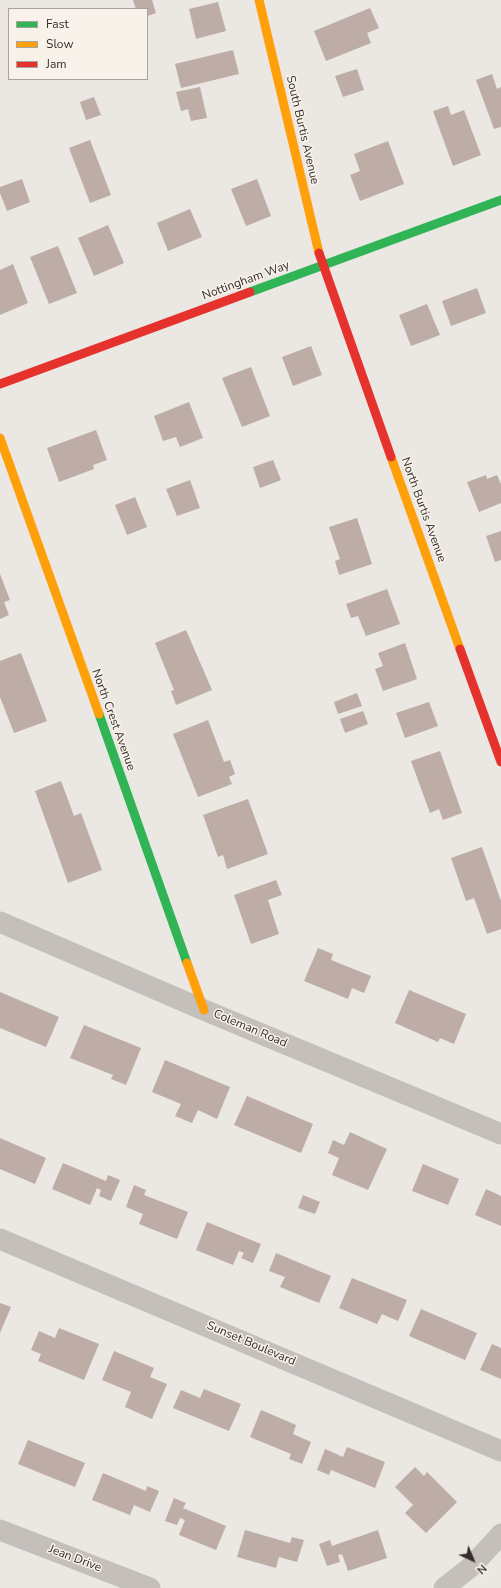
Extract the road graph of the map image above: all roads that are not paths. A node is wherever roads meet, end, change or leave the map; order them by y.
1 (259, 0) edge
2 (501, 200) edge
3 (322, 266) junction
4 (0, 384) edge
5 (0, 438) edge
6 (501, 762) edge
7 (0, 922) edge
8 (204, 1010) junction
9 (501, 1134) edge
10 (0, 1240) edge
11 (501, 1451) edge
12 (0, 1530) edge
13 (501, 1534) edge
14 (150, 1588) edge
15 (444, 1588) edge

1 - 3 street, South Burtis Avenue
2 - 3 street, Nottingham Way
3 - 4 street, Nottingham Way
3 - 6 street, North Burtis Avenue
5 - 8 street, North Crest Avenue
7 - 8 street, Coleman Road
8 - 9 street, Coleman Road
10 - 11 street, Sunset Boulevard
12 - 14 street, Jean Drive
13 - 15 street

